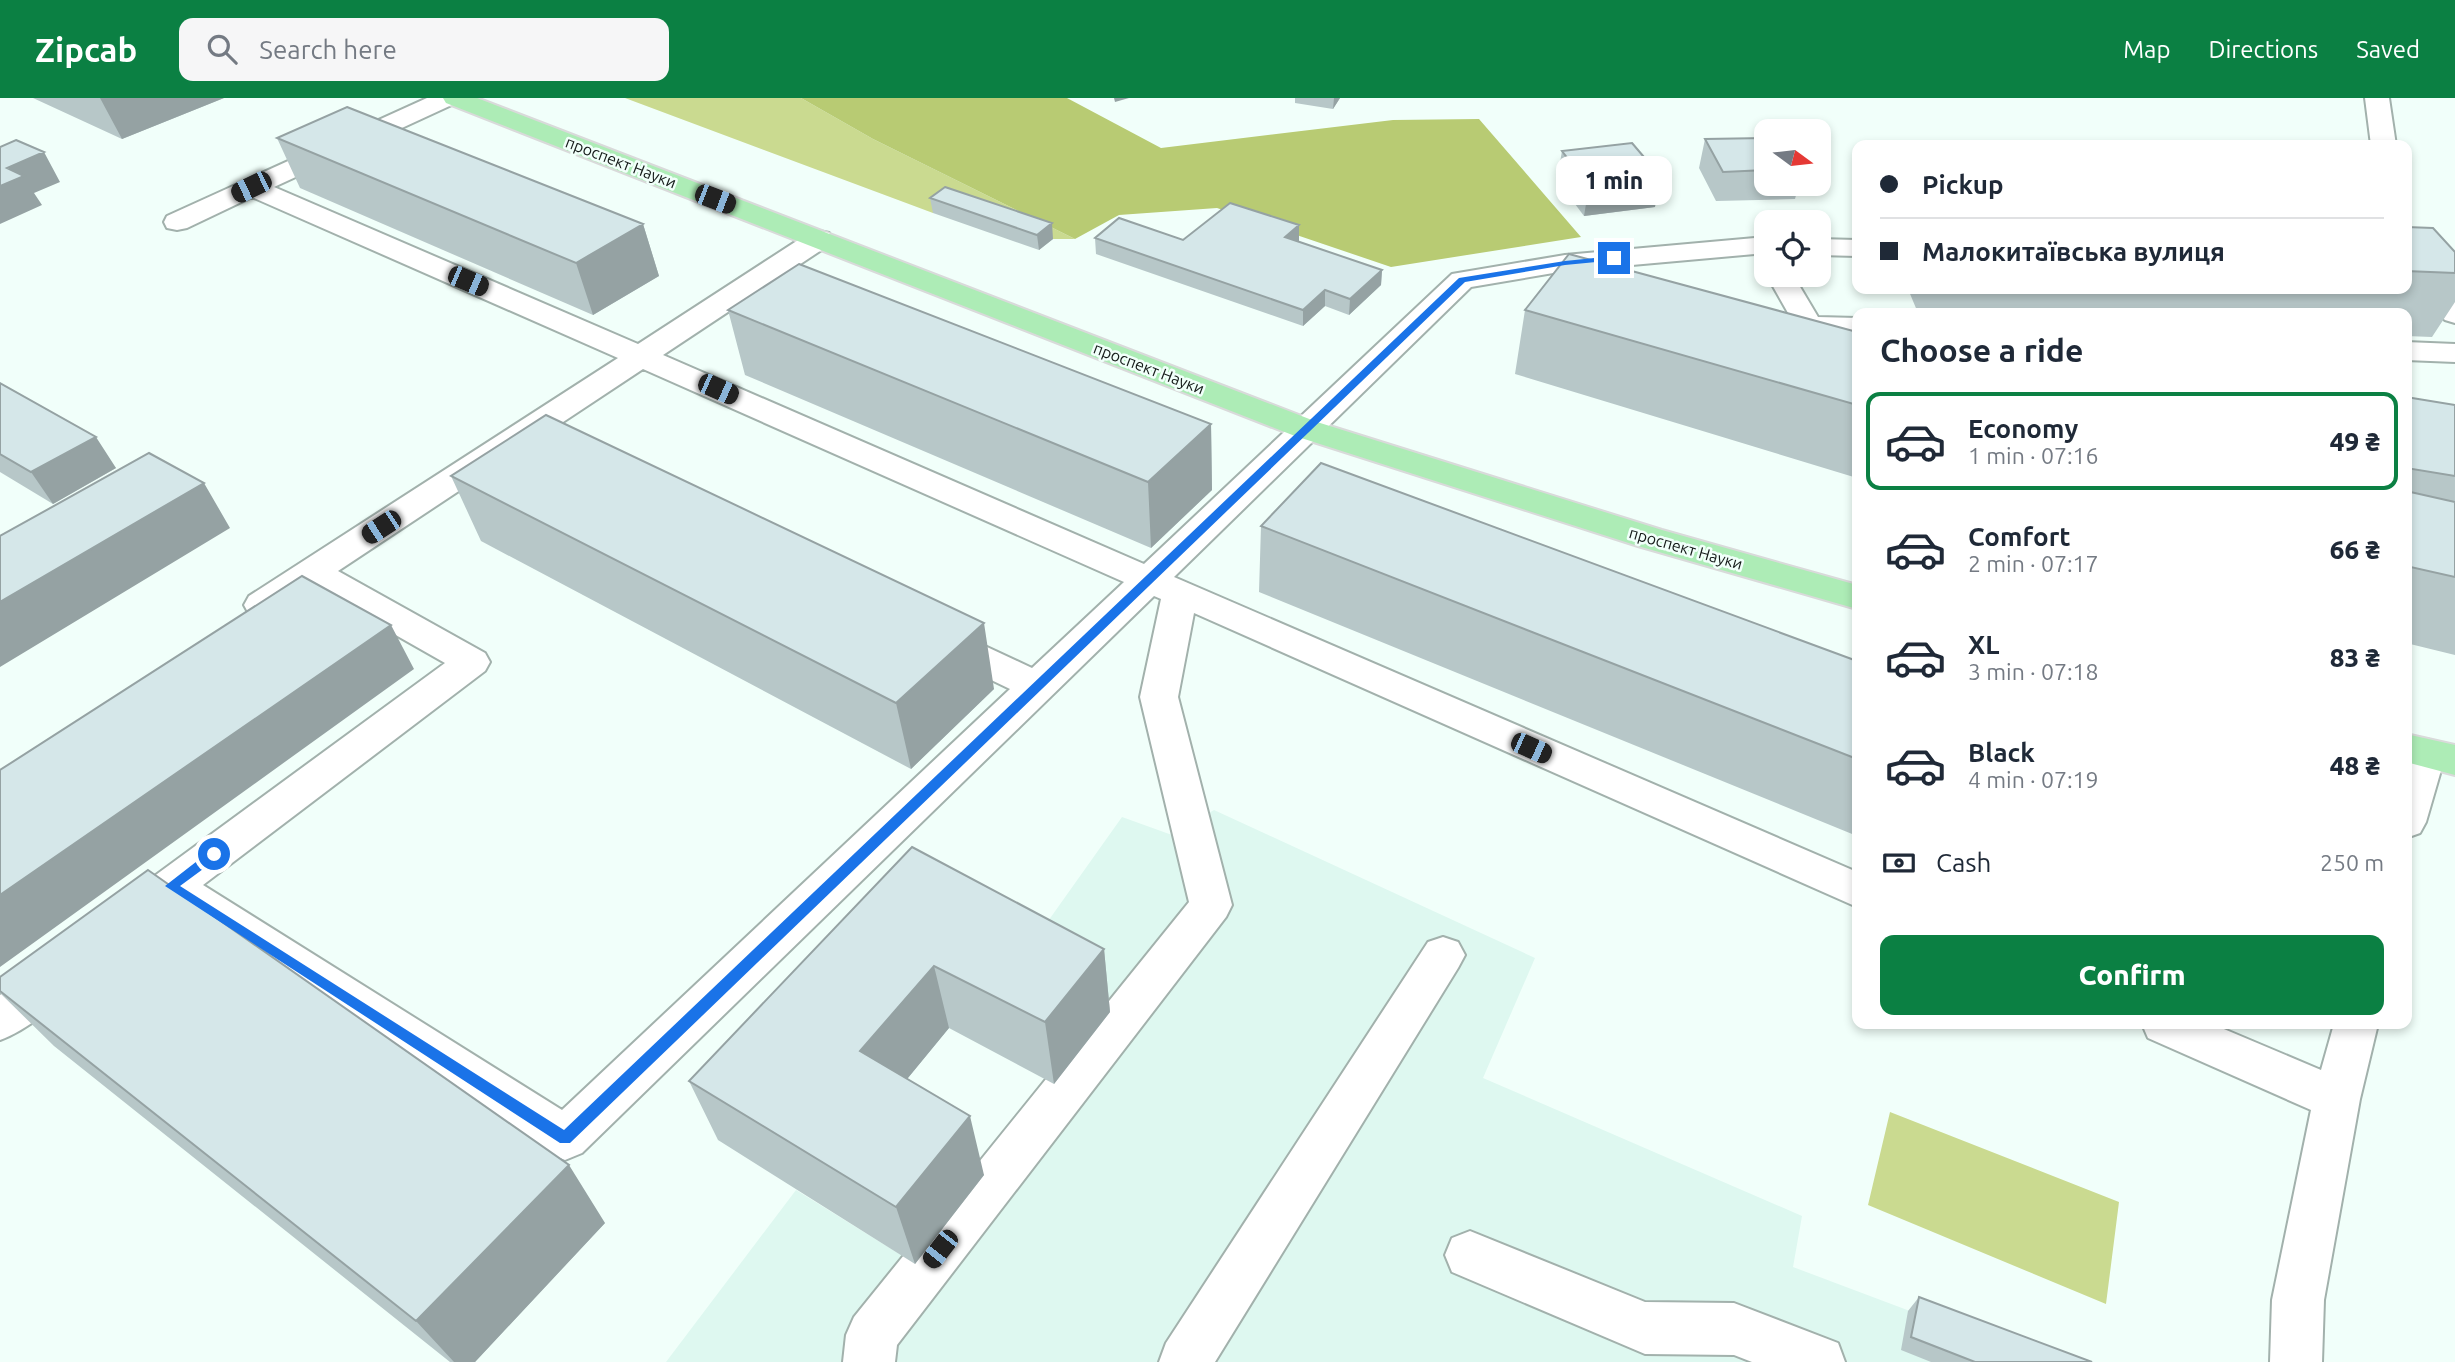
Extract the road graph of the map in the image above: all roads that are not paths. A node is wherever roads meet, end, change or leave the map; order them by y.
1 (447, 98) edge
2 (455, 98) edge
3 (2377, 98) edge
4 (2383, 140) edge
5 (251, 187) junction
6 (177, 222) dead end
7 (819, 239) junction
8 (1831, 247) edge
9 (1852, 247) edge
10 (1754, 248) edge
11 (2412, 265) edge
12 (2443, 265) edge
13 (2412, 271) edge
14 (1786, 287) edge
15 (2455, 314) edge
16 (1808, 325) junction
17 (1852, 327) edge
18 (2412, 351) edge
19 (2455, 354) edge
20 (642, 355) junction
21 (1852, 378) edge
22 (1306, 429) junction
23 (517, 438) junction
24 (554, 455) edge
25 (312, 572) junction
26 (1165, 588) junction
27 (1852, 596) edge
28 (231, 625) edge
29 (913, 627) edge
30 (1037, 686) junction
31 (2429, 754) edge
32 (2412, 804) edge
33 (171, 886) junction
34 (1852, 888) edge
35 (128, 920) edge
36 (85, 954) edge
37 (1443, 954) dead end
38 (0, 1021) edge
39 (2175, 1029) edge
40 (2355, 1029) edge
41 (2337, 1100) junction
42 (1470, 1255) dead end
43 (869, 1362) edge
44 (1185, 1362) edge
45 (1819, 1362) edge
46 (2296, 1362) edge

1 - 5 street
2 - 7 main road, проспект Науки
3 - 4 street
5 - 6 street
5 - 20 street
7 - 20 street
7 - 22 main road, проспект Науки
8 - 9 street
10 - 22 street
11 - 12 street
13 - 15 street
14 - 16 street
16 - 17 street
16 - 21 street
18 - 19 street
20 - 23 street
20 - 26 street
22 - 26 street
22 - 27 main road, проспект Науки
23 - 24 street
23 - 25 street
25 - 28 street
25 - 33 street
26 - 30 street
26 - 34 street
26 - 43 street
29 - 30 street
30 - 33 street
31 - 32 street
33 - 35 street
36 - 38 street
37 - 44 street
39 - 41 street
40 - 41 street
41 - 46 street
42 - 45 street

